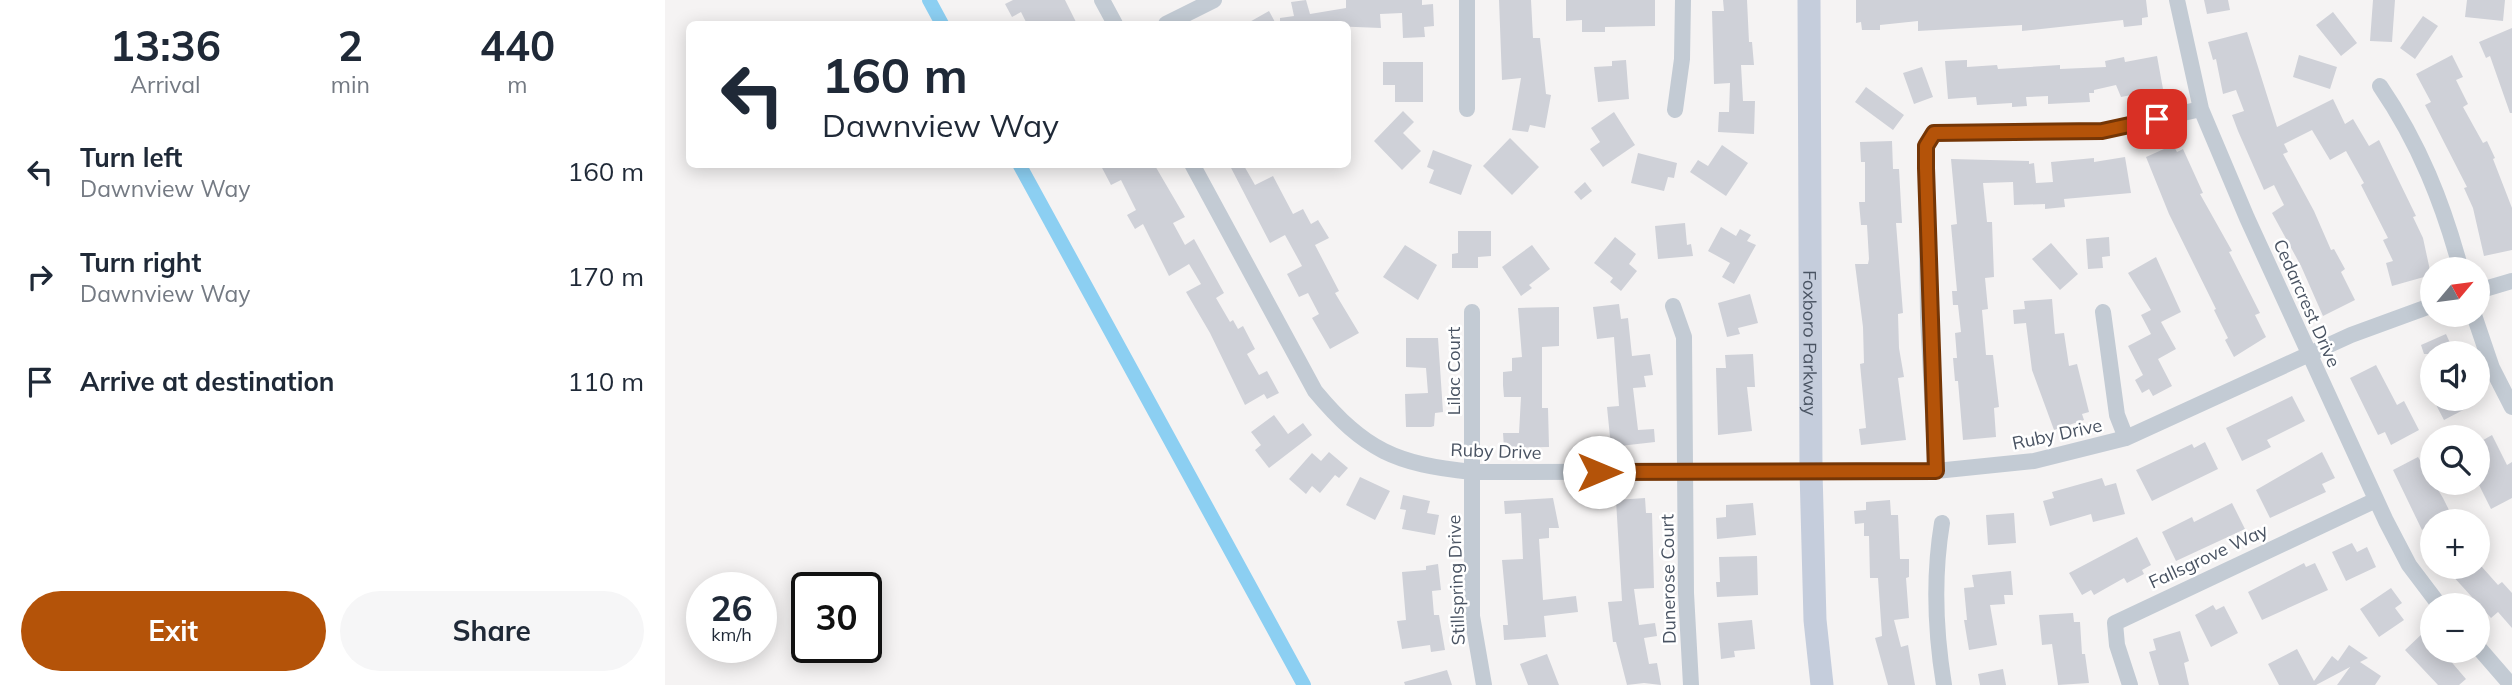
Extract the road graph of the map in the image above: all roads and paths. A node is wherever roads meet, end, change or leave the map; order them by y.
1 (1102, 0) edge
2 (1213, 0) edge
3 (1467, 0) edge
4 (1683, 0) edge
5 (1809, 0) edge
6 (2178, 0) edge
7 (1113, 21) edge
8 (1172, 21) edge
9 (2380, 86) dead end
10 (1467, 109) dead end
11 (2201, 109) junction
12 (1675, 110) dead end
13 (1194, 168) edge
14 (2458, 257) edge
15 (2512, 281) edge
16 (2490, 287) edge
17 (1673, 306) dead end
18 (2420, 309) edge
19 (1472, 312) dead end
20 (2103, 312) dead end
21 (2478, 327) edge
22 (2309, 355) junction
23 (2512, 407) edge
24 (2126, 438) junction
25 (1686, 471) junction
26 (1811, 471) junction
27 (1936, 471) junction
28 (1472, 472) junction
29 (2376, 500) junction
30 (1942, 523) dead end
31 (2430, 593) edge
32 (2490, 661) edge
33 (1484, 685) edge
34 (1691, 685) edge
35 (1822, 685) edge
36 (1944, 685) edge
37 (2130, 685) edge
38 (2511, 685) edge

1 - 7 street
2 - 8 street
3 - 10 street
4 - 12 street
5 - 26 main road, Foxboro Parkway
6 - 11 street, Cedarcrest Drive
9 - 14 street
11 - 22 street, Cedarcrest Drive
11 - 27 street
13 - 28 street, Ruby Drive
15 - 16 street
17 - 25 street, Dunerose Court
18 - 22 street, Ruby Drive
19 - 28 street, Lilac Court
20 - 24 street
21 - 23 street
22 - 24 street, Ruby Drive
22 - 29 street, Cedarcrest Drive
24 - 27 street, Ruby Drive
25 - 26 street, Ruby Drive
25 - 28 street, Ruby Drive
25 - 34 street, Dunerose Court
26 - 27 street, Ruby Drive
26 - 35 main road, Foxboro Parkway
28 - 33 street, Stillspring Drive
29 - 31 street, Cedarcrest Drive
29 - 37 street, Fallsgrove Way
30 - 36 street
32 - 38 street

